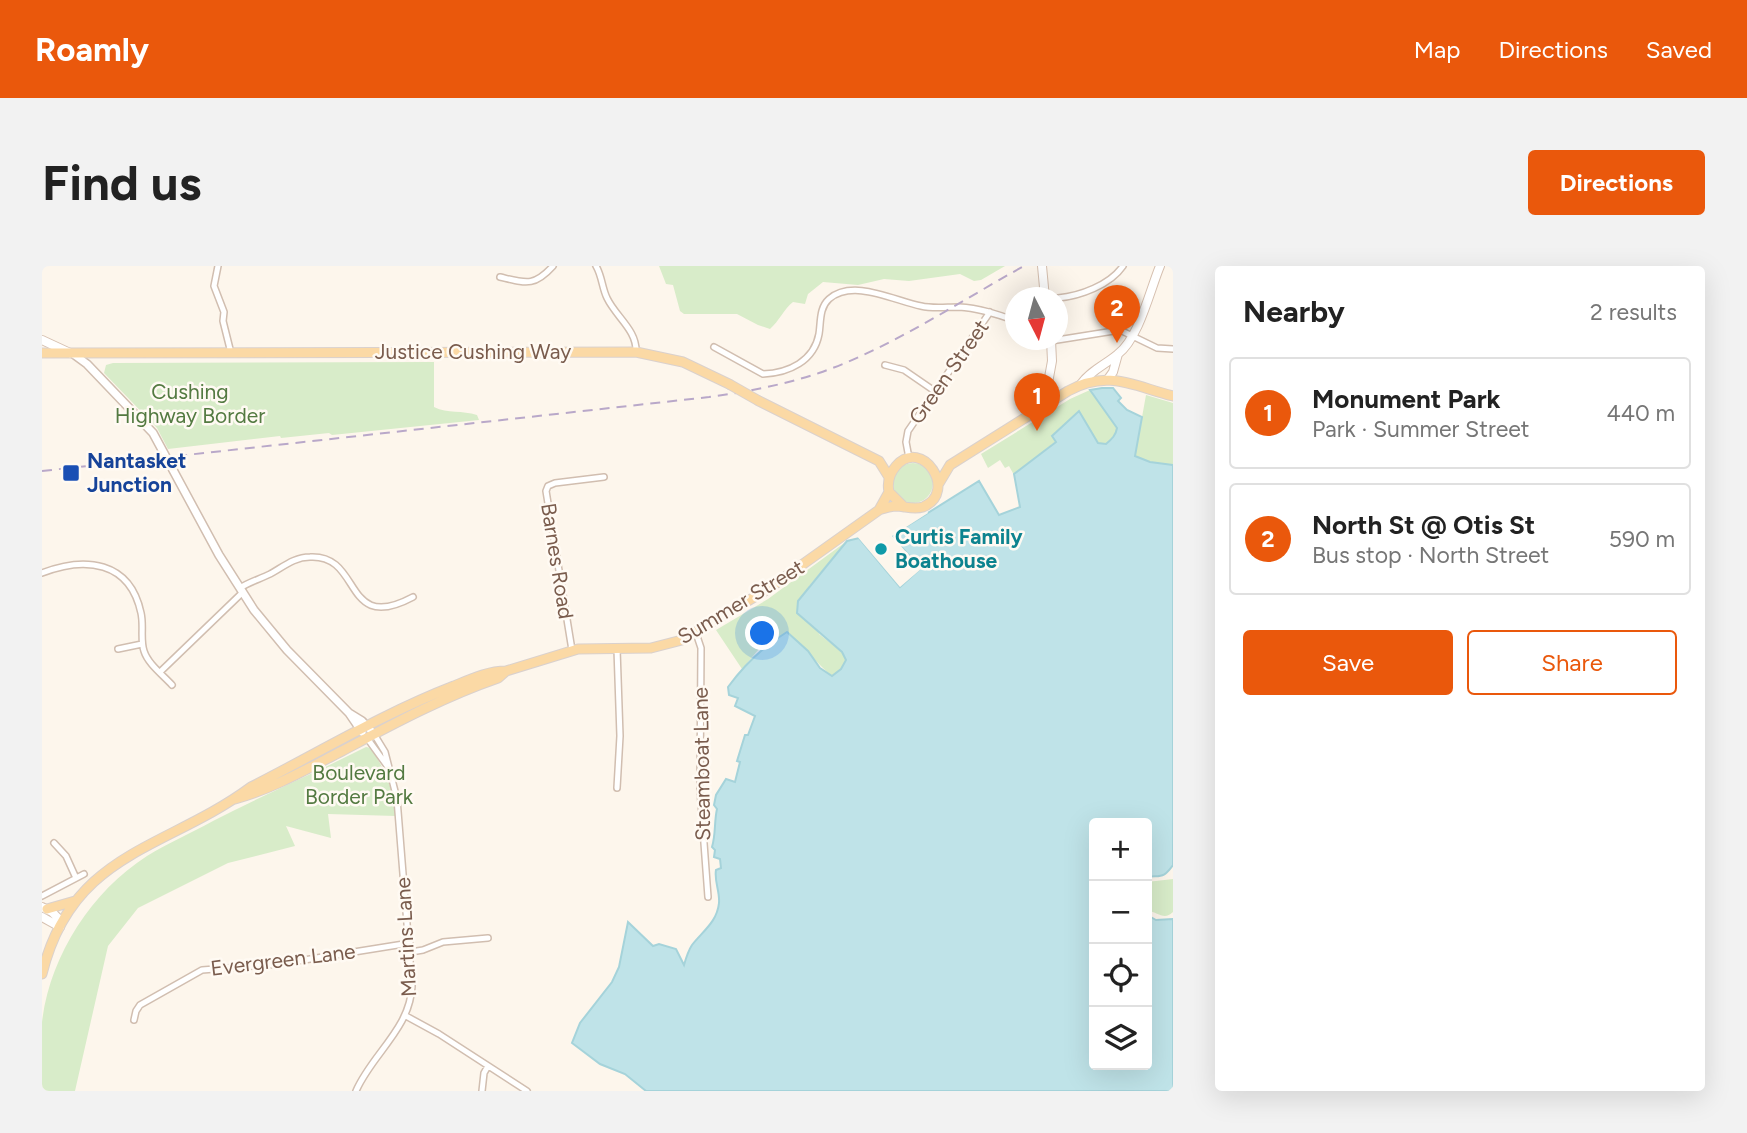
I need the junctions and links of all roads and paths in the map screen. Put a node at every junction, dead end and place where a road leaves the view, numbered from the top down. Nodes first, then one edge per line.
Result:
1 (553, 266) edge
2 (596, 266) edge
3 (1042, 266) edge
4 (1123, 266) edge
5 (1160, 266) edge
6 (215, 268) edge
7 (500, 277) dead end
8 (1044, 287) edge
9 (1068, 296) edge
10 (990, 312) junction
11 (1005, 317) edge
12 (1132, 336) junction
13 (1068, 338) edge
14 (42, 340) edge
15 (714, 347) dead end
16 (1173, 349) edge
17 (1051, 350) edge
18 (636, 352) junction
19 (42, 353) edge
20 (70, 353) junction
21 (107, 353) junction
22 (231, 353) junction
23 (1115, 356) junction
24 (885, 365) dead end
25 (96, 373) junction
26 (1108, 379) junction
27 (1081, 384) junction
28 (936, 393) junction
29 (1173, 396) edge
30 (1048, 404) junction
31 (905, 460) junction
32 (879, 461) junction
33 (930, 464) junction
34 (950, 465) junction
35 (604, 477) dead end
36 (889, 477) junction
37 (938, 485) junction
38 (889, 492) junction
39 (905, 507) junction
40 (879, 510) junction
41 (42, 573) edge
42 (241, 590) junction
43 (412, 597) dead end
44 (696, 633) junction
45 (142, 645) junction
46 (118, 649) dead end
47 (617, 649) junction
48 (572, 650) junction
49 (160, 672) junction
50 (172, 685) dead end
51 (367, 732) junction
52 (617, 788) dead end
53 (54, 843) dead end
54 (83, 874) dead end
55 (76, 878) junction
56 (42, 896) edge
57 (708, 897) dead end
58 (76, 901) junction
59 (44, 911) edge
60 (61, 924) junction
61 (488, 938) dead end
62 (410, 943) junction
63 (411, 952) junction
64 (42, 974) edge
65 (406, 1016) junction
66 (134, 1020) dead end
67 (488, 1066) junction
68 (356, 1091) edge
69 (482, 1091) edge
70 (527, 1091) edge

1 - 7 street
2 - 18 street
3 - 8 main road
4 - 9 street
5 - 12 main road
6 - 22 street
10 - 11 street, Green Street
10 - 15 street
10 - 28 street, Green Street
12 - 13 street
12 - 16 street
12 - 23 main road
14 - 20 main road
17 - 30 main road
18 - 22 main road, Justice Cushing Way
18 - 32 main road, Justice Cushing Way, bridge
19 - 20 main road, Justice Cushing Way
20 - 21 main road, Justice Cushing Way
20 - 25 street
21 - 22 main road, Justice Cushing Way
21 - 25 street
23 - 26 main road
23 - 27 main road
24 - 28 street
25 - 42 street
26 - 27 main road
26 - 29 main road
27 - 30 main road
28 - 31 street, Green Street
30 - 34 main road
31 - 32 main road, Justice Cushing Way
31 - 33 main road
31 - 36 main road
32 - 36 main road
33 - 34 main road
33 - 37 main road
34 - 37 main road
35 - 48 street, Barnes Road
36 - 38 main road
37 - 39 main road
38 - 39 main road
38 - 40 main road, Summer Street
39 - 40 main road, Summer Street
40 - 44 main road, Summer Street
41 - 45 street
42 - 43 street
42 - 49 street
42 - 51 street
44 - 47 main road, Summer Street
44 - 57 street, Steamboat Lane
45 - 46 street
45 - 49 street
47 - 48 main road, Summer Street
47 - 52 street
48 - 51 main road, Summer Street
49 - 50 street
51 - 58 main road, Summer Street
51 - 62 street, Martins Lane
53 - 55 street
54 - 55 street
55 - 56 street
58 - 59 main road
58 - 60 main road, Summer Street
59 - 60 main road
60 - 64 main road, Summer Street
61 - 63 street
62 - 63 street, Martins Lane
62 - 66 street, Evergreen Lane
63 - 65 street, Martins Lane
65 - 67 street
65 - 68 street, Martins Lane
67 - 69 street
67 - 70 street

